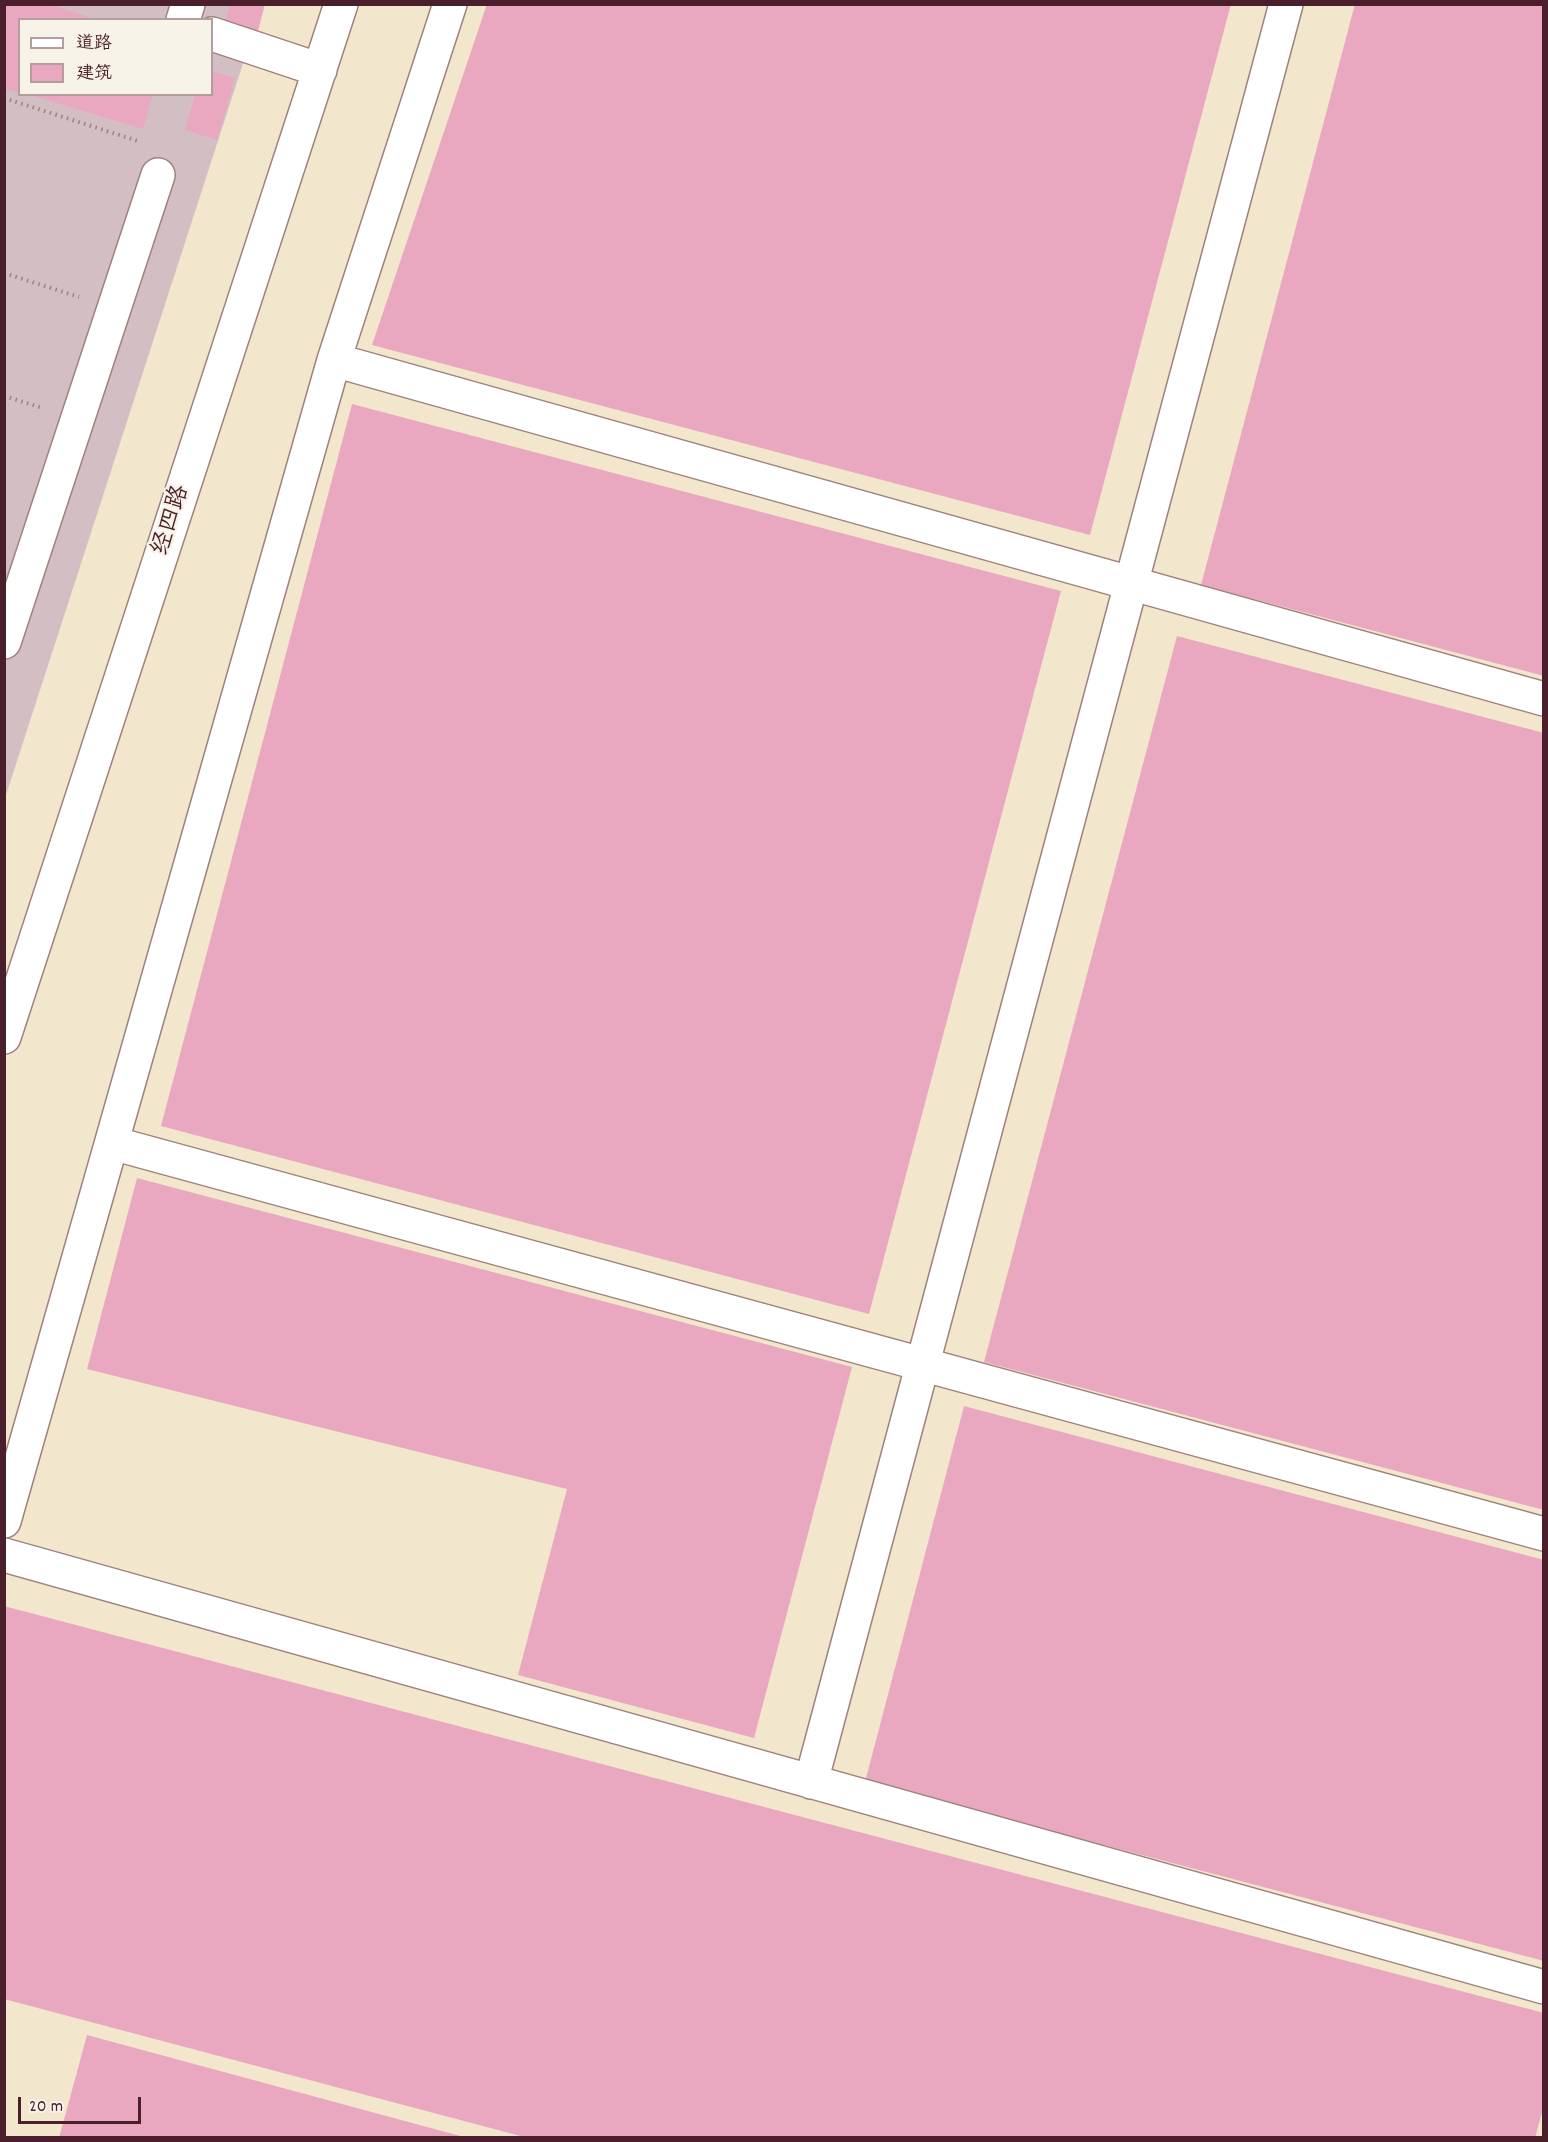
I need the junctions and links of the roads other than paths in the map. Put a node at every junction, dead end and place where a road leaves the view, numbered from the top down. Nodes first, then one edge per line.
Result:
1 (341, 4) edge
2 (450, 4) edge
3 (1286, 4) edge
4 (213, 34) edge
5 (320, 70) junction
6 (158, 175) road end
7 (334, 360) junction
8 (1131, 585) junction
9 (4, 642) edge
10 (1544, 699) edge
11 (4, 1037) edge
12 (112, 1143) junction
13 (923, 1365) junction
14 (12, 1464) edge
15 (4, 1521) edge
16 (1544, 1534) edge
17 (4, 1555) edge
18 (811, 1782) junction
19 (1544, 1987) edge

1 - 5 street, 经四路
2 - 7 street
3 - 8 street
4 - 5 street
5 - 11 street, 经四路
6 - 9 street
7 - 8 street
7 - 12 street
8 - 10 street
8 - 13 street
12 - 13 street
12 - 14 street
13 - 16 street
13 - 18 street
14 - 15 street
17 - 18 street
18 - 19 street

